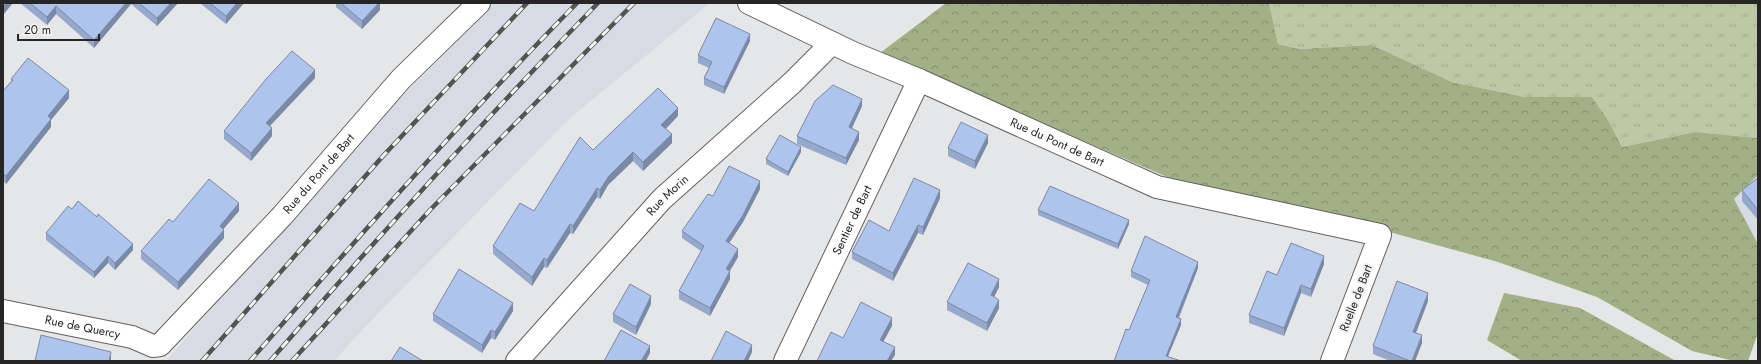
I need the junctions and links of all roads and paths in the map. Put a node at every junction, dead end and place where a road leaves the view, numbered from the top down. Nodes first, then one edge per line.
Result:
1 (479, 3) edge
2 (749, 3) edge
3 (832, 43) junction
4 (919, 80) junction
5 (1380, 235) joint
6 (3, 311) edge
7 (160, 345) joint
8 (517, 361) edge
9 (785, 361) edge
10 (1332, 361) edge

1 - 7 street, Rue du Pont de Bart
2 - 3 street, Rue du Pont de Bart
3 - 4 street, Rue du Pont de Bart
3 - 8 street, Rue Morin
4 - 5 street, Rue du Pont de Bart
4 - 9 street, Sentier de Bart
5 - 10 street, Ruelle de Bart
6 - 7 street, Rue de Quercy

